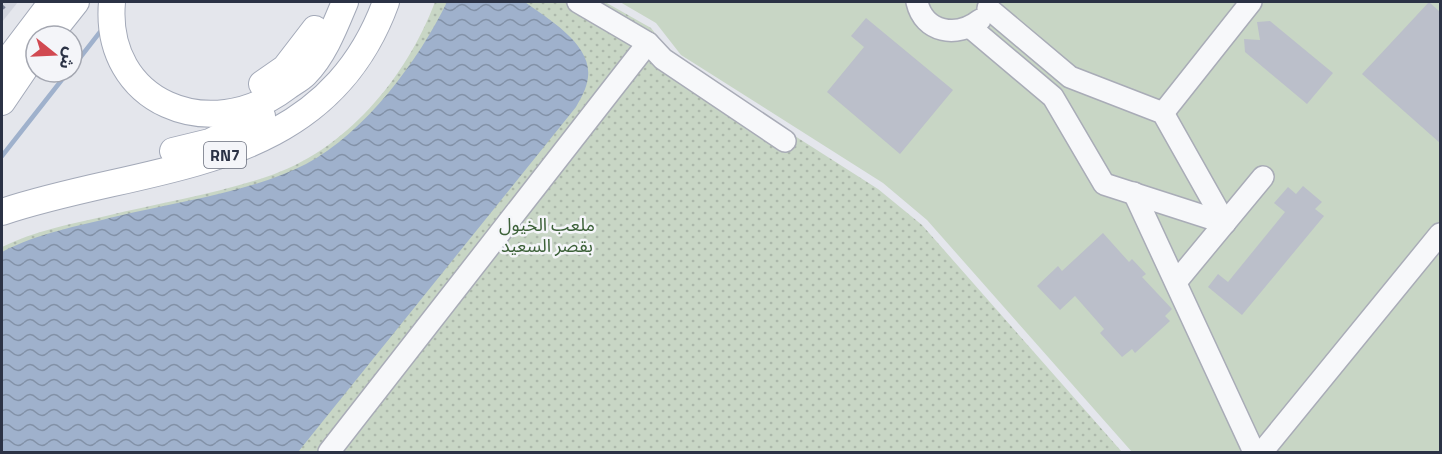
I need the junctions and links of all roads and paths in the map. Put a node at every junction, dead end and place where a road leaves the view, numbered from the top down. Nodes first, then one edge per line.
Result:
1 (52, 2) edge
2 (76, 2) edge
3 (112, 2) edge
4 (126, 2) edge
5 (327, 2) edge
6 (345, 2) edge
7 (386, 2) edge
8 (578, 2) edge
9 (917, 2) edge
10 (1251, 2) edge
11 (989, 5) edge
12 (39, 20) edge
13 (970, 27) junction
14 (2, 41) edge
15 (648, 43) junction
16 (2, 68) edge
17 (24, 70) edge
18 (305, 74) junction
19 (1070, 77) junction
20 (1053, 97) junction
21 (2, 102) edge
22 (1163, 113) junction
23 (785, 141) dead end
24 (1263, 177) dead end
25 (1134, 193) junction
26 (2, 205) edge
27 (2, 212) edge
28 (1225, 223) junction
29 (1440, 234) edge
30 (1176, 282) junction
31 (329, 453) edge
32 (1254, 453) edge
33 (1262, 453) edge

1 - 12 main road
2 - 12 main road
3 - 18 main road
4 - 5 main road
6 - 18 main road
7 - 27 main road, RN7
8 - 15 lane
9 - 13 lane
10 - 22 lane
11 - 13 lane
11 - 19 lane
12 - 14 main road
12 - 16 main road
13 - 20 lane
15 - 23 lane
15 - 31 lane
17 - 21 main road
18 - 26 main road
19 - 20 lane
19 - 22 lane
20 - 25 lane
22 - 28 lane
24 - 28 lane
25 - 28 lane
25 - 30 lane
28 - 30 lane
29 - 33 lane
30 - 32 lane

